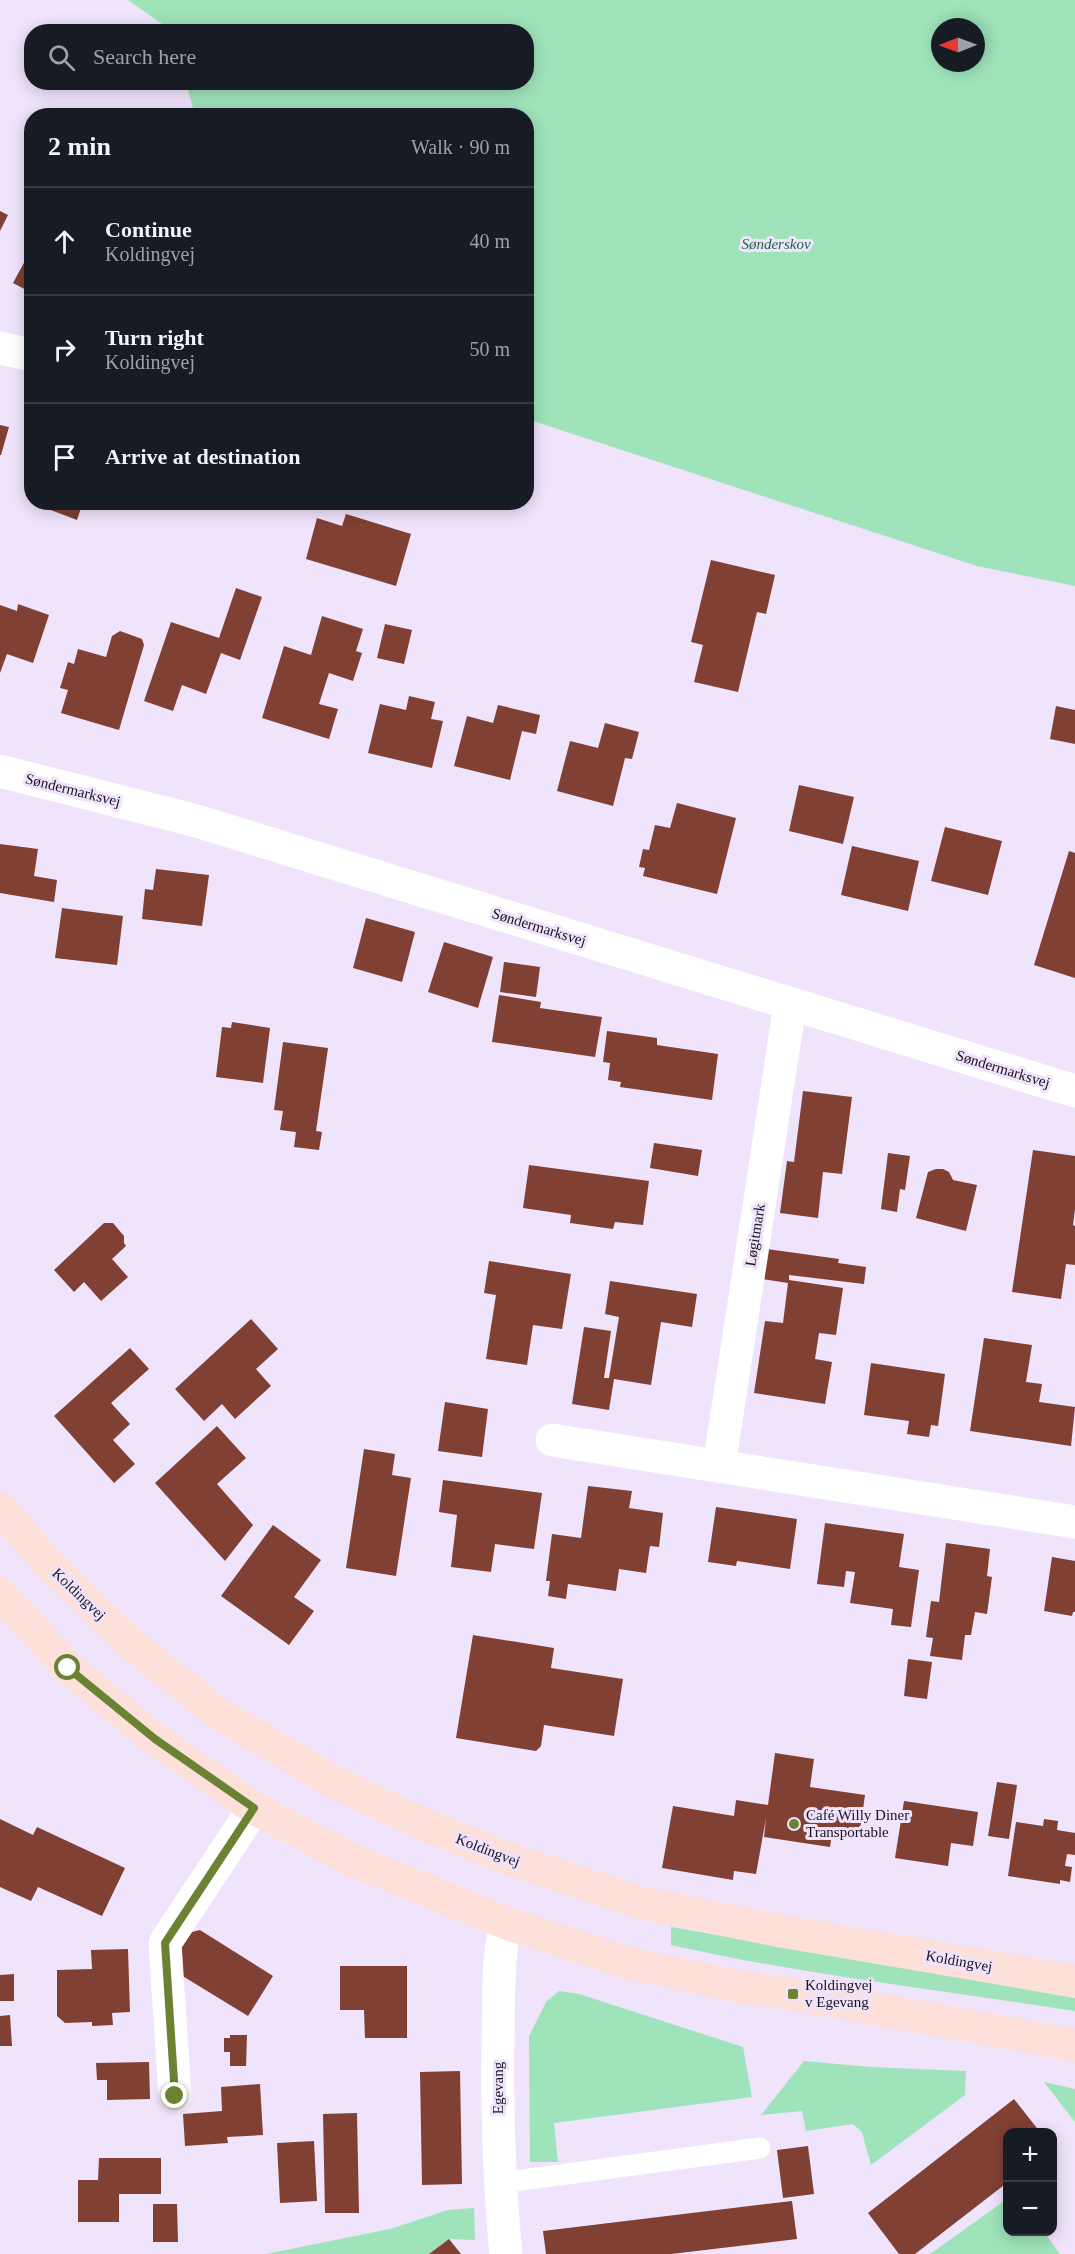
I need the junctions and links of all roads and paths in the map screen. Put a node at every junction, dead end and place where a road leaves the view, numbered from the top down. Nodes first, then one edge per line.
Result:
1 (0, 348) edge
2 (24, 353) edge
3 (0, 771) edge
4 (790, 1005) junction
5 (1075, 1091) edge
6 (552, 1440) dead end
7 (719, 1466) junction
8 (0, 1508) edge
9 (1075, 1522) edge
10 (0, 1593) edge
11 (254, 1808) junction
12 (506, 1923) junction
13 (1075, 1981) edge
14 (1075, 2045) edge
15 (175, 2096) dead end
16 (760, 2148) dead end
17 (499, 2183) junction
18 (506, 2254) edge

1 - 2 street
3 - 4 street, Søndermarksvej
4 - 5 street, Søndermarksvej
4 - 7 street, Løgitmark
6 - 7 street
7 - 9 street
8 - 13 main road, Koldingvej
10 - 11 main road
11 - 12 main road
11 - 15 street
12 - 14 main road
12 - 17 street, Egevang
16 - 17 lane
17 - 18 street, Egevang

